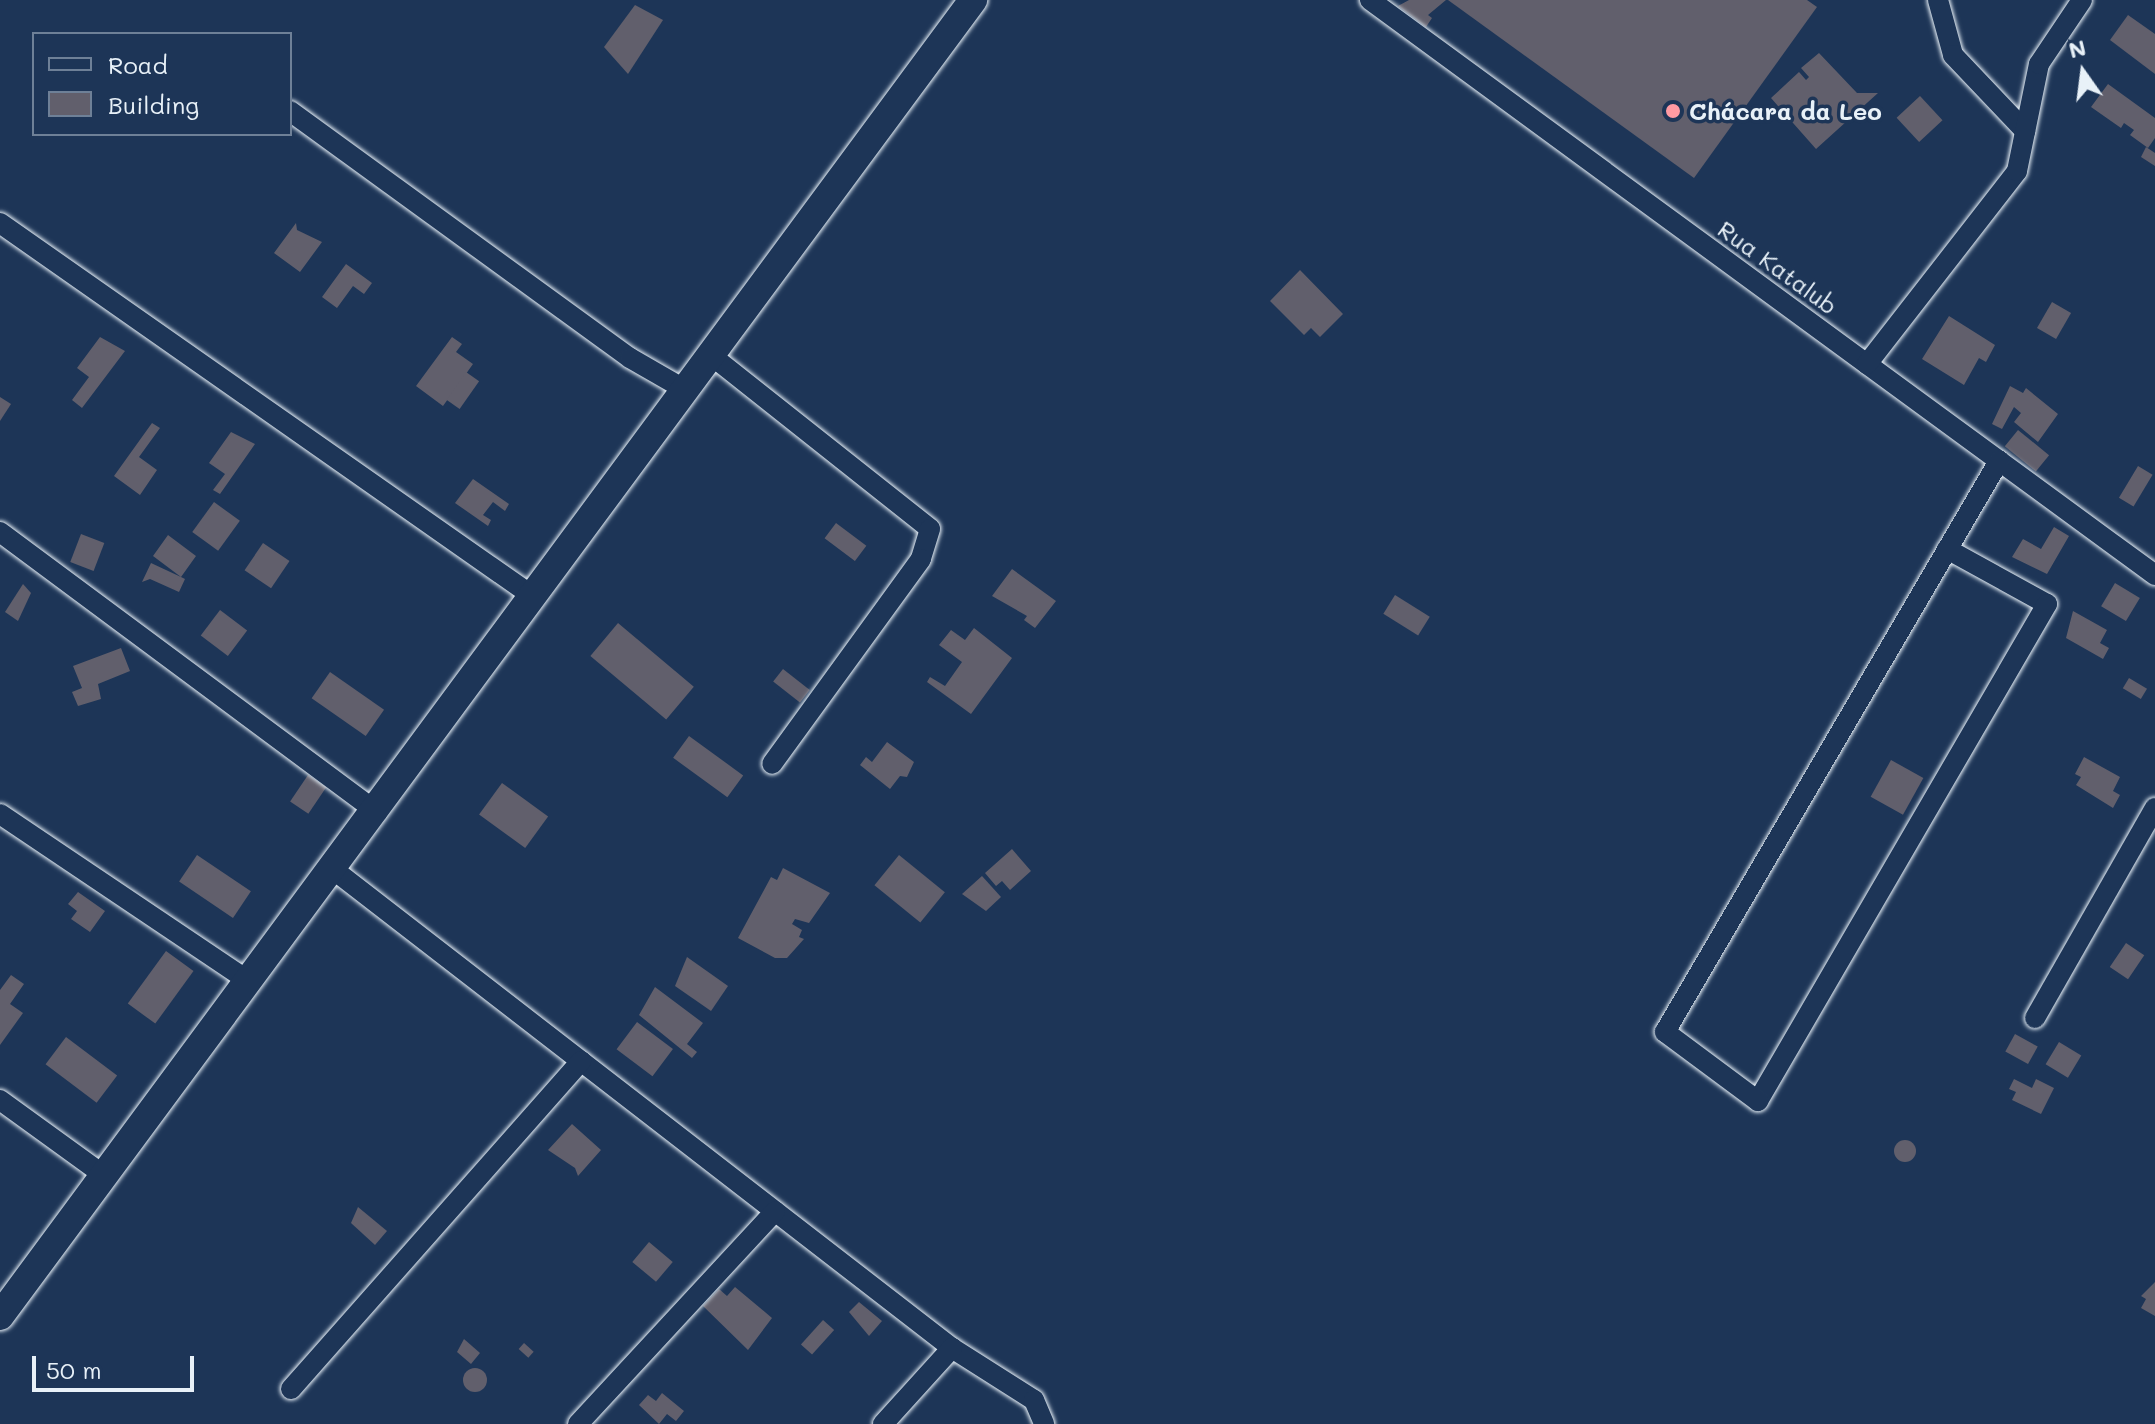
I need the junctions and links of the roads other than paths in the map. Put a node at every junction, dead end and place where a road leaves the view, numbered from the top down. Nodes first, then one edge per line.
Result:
1 (973, 0) edge
2 (1370, 0) edge
3 (1938, 0) edge
4 (2082, 0) edge
5 (292, 112) edge
6 (2025, 131) junction
7 (0, 223) edge
8 (712, 356) junction
9 (1867, 364) junction
10 (684, 389) junction
11 (1999, 461) junction
12 (0, 532) edge
13 (1947, 549) junction
14 (2155, 575) edge
15 (534, 597) junction
16 (772, 764) dead end
17 (2155, 808) edge
18 (377, 812) junction
19 (0, 814) edge
20 (334, 870) junction
21 (250, 982) junction
22 (2035, 1018) dead end
23 (581, 1061) junction
24 (0, 1100) edge
25 (105, 1176) junction
26 (775, 1211) junction
27 (0, 1316) edge
28 (952, 1348) junction
29 (291, 1389) dead end
30 (578, 1424) edge
31 (883, 1424) edge
32 (1044, 1424) edge

1 - 8 main road
2 - 9 street, Rua Katalub
3 - 6 street
4 - 6 street
5 - 10 street
6 - 9 street
7 - 15 street
8 - 10 main road
8 - 16 street
9 - 11 street, Rua Katalub
10 - 15 main road
11 - 13 street
11 - 14 street, Rua Katalub
12 - 18 street
13 - 13 street
15 - 18 main road
17 - 22 street
18 - 20 main road
19 - 21 street
20 - 21 main road
20 - 23 street
21 - 25 main road
23 - 26 street
23 - 29 street
24 - 25 street
25 - 27 main road
26 - 28 street
26 - 30 street
28 - 31 street
28 - 32 street

